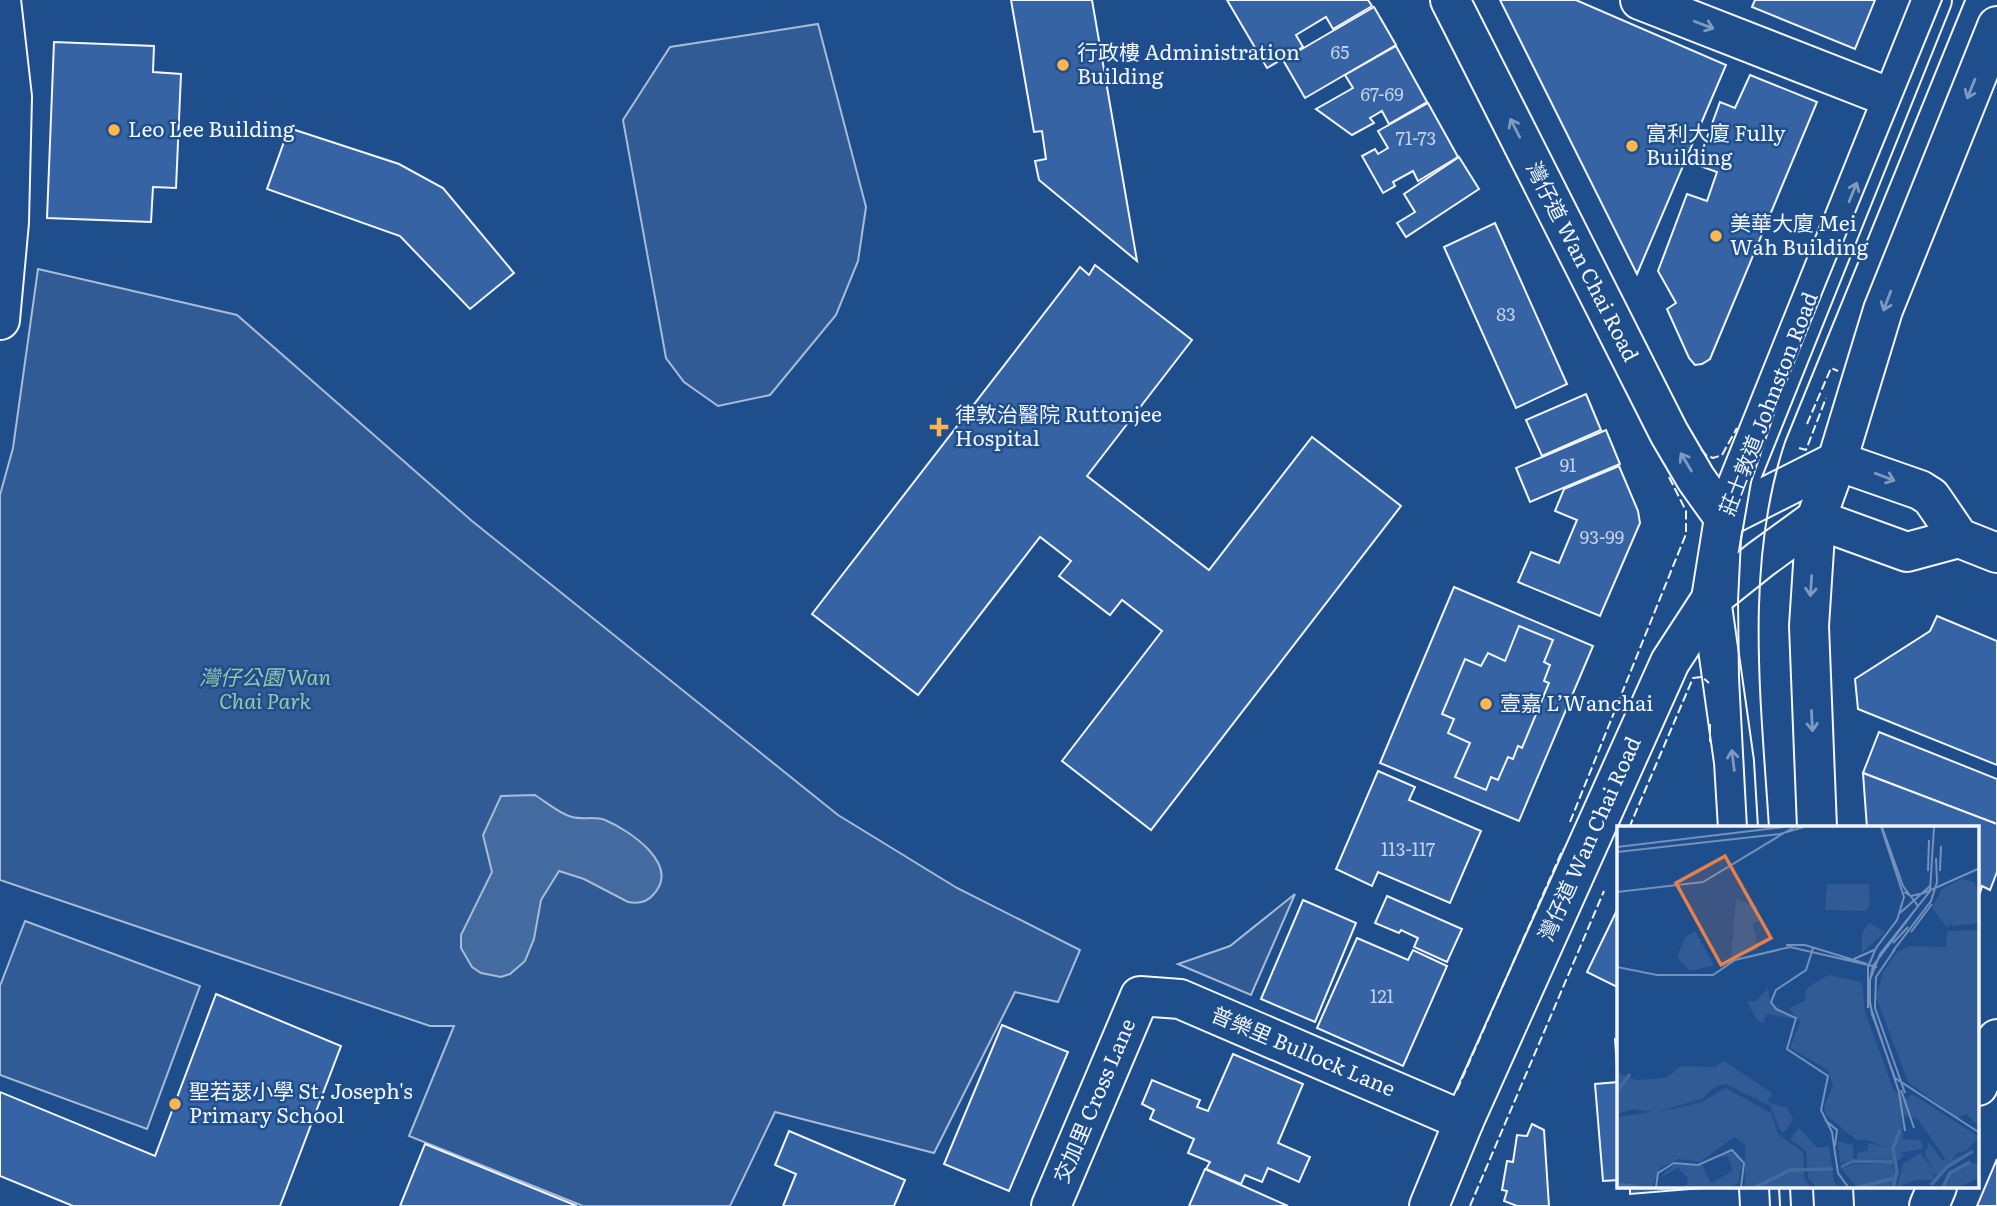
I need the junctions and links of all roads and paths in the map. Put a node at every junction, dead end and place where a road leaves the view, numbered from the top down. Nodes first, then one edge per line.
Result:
1 (1, 0) edge
2 (1450, 0) edge
3 (1640, 0) edge
4 (1932, 0) edge
5 (1997, 26) edge
6 (1891, 98) junction
7 (0, 320) edge
8 (1837, 461) junction
9 (1724, 518) junction
10 (1816, 519) junction
11 (1959, 538) junction
12 (1997, 553) edge
13 (1712, 599) junction
14 (1738, 826) edge
15 (1817, 826) edge
16 (1140, 996) joint
17 (1997, 1039) edge
18 (1980, 1081) edge
19 (1464, 1121) junction
20 (1759, 1188) edge
21 (1833, 1188) edge
22 (1937, 1188) edge
23 (1051, 1206) edge
24 (1429, 1206) edge
25 (1760, 1206) edge
26 (1834, 1206) edge
27 (1929, 1206) edge

1 - 7 street
9 -> 2 street, 灣仔道 Wan Chai Road
3 -> 6 street
4 - 6 street, 莊士敦道 Johnston Road
5 -> 8 street
9 -> 6 street, 莊士敦道 Johnston Road
8 - 9 street
8 - 10 street
8 -> 11 street
9 - 13 street, 莊士敦道 Johnston Road
10 - 11 street
10 - 13 street, 灣仔道 Wan Chai Road
10 -> 15 street
11 - 12 street
14 -> 13 street, 莊士敦道 Johnston Road
13 - 19 street, 灣仔道 Wan Chai Road
16 - 19 street, 普樂里 Bullock Lane
16 - 23 street, 交加里 Cross Lane
17 - 18 street
19 - 24 street, 灣仔道 Wan Chai Road
20 - 25 street
21 - 26 street
22 - 27 street

